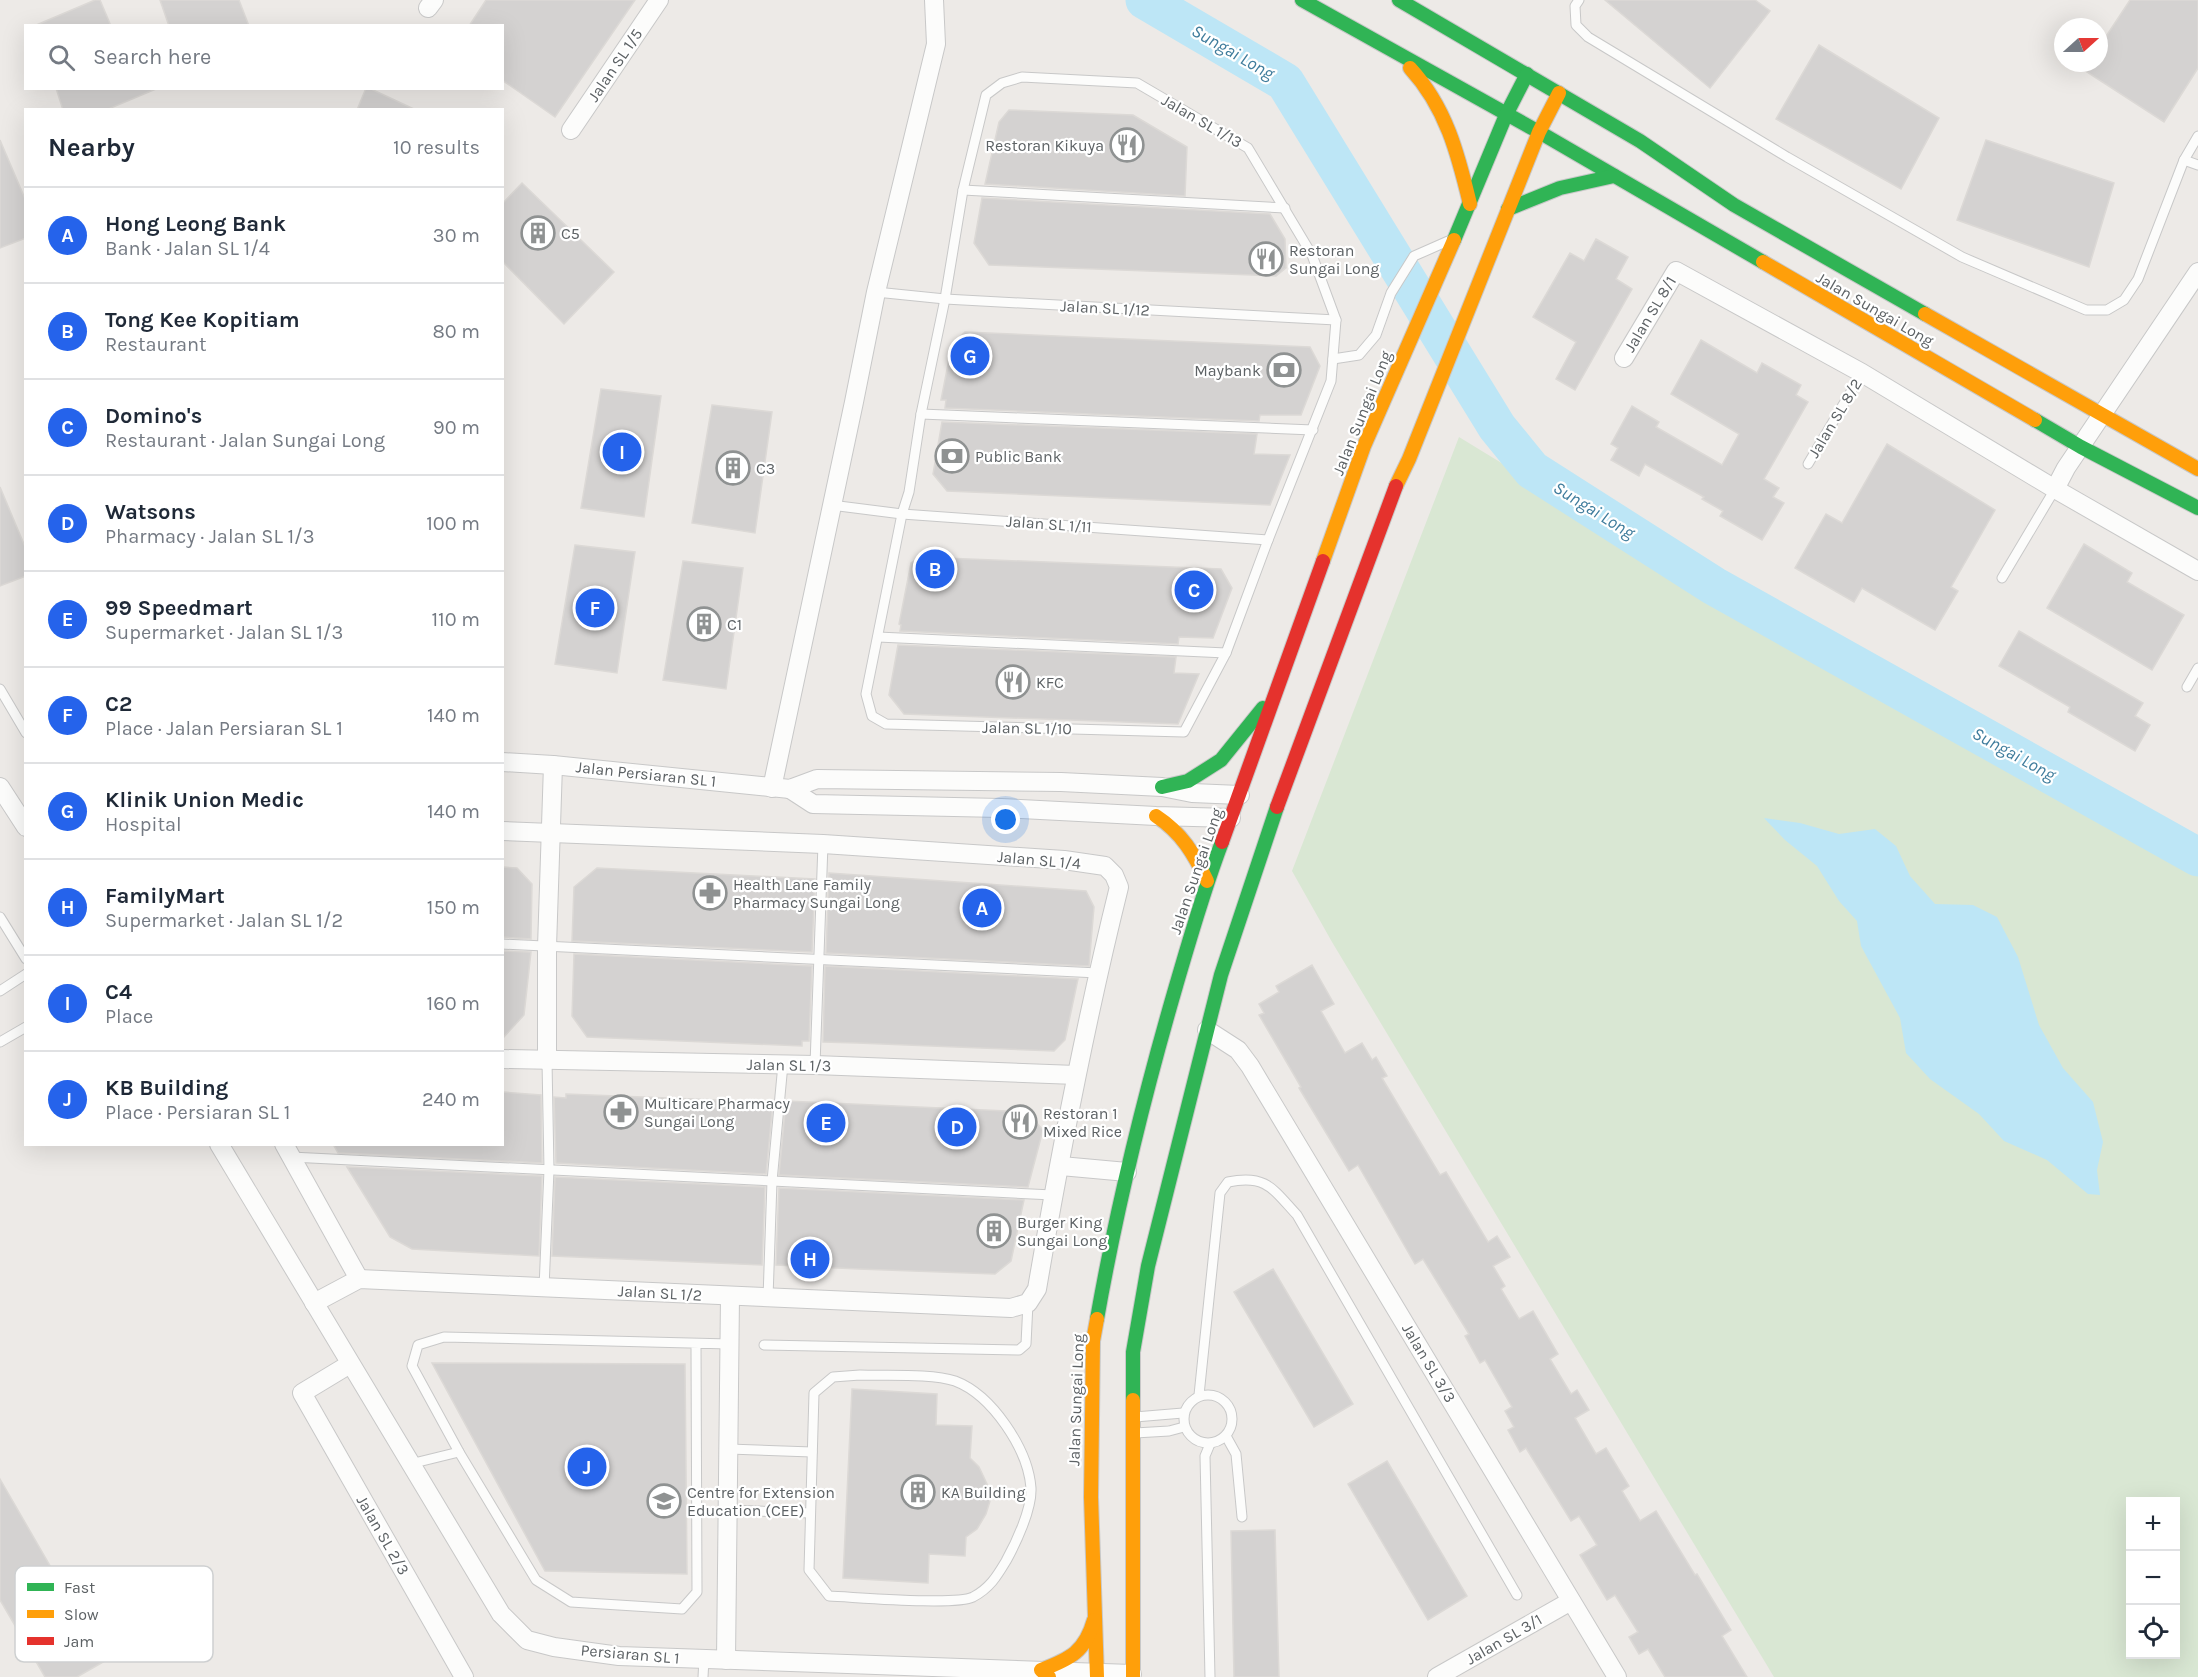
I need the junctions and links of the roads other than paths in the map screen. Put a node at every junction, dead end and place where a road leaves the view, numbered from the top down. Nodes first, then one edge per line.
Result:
1 (659, 0) edge
2 (934, 0) edge
3 (1302, 0) edge
4 (1399, 0) edge
5 (1578, 0) edge
6 (1394, 52) junction
7 (1527, 75) junction
8 (1559, 93) junction
9 (1506, 115) junction
10 (571, 130) dead end
11 (1539, 132) junction
12 (2198, 136) edge
13 (2184, 160) junction
14 (2198, 165) edge
15 (1614, 176) junction
16 (963, 190) junction
17 (1470, 204) junction
18 (1285, 208) junction
19 (1508, 209) junction
20 (1455, 238) junction
21 (2198, 272) edge
22 (876, 292) junction
23 (945, 299) junction
24 (1336, 320) junction
25 (1624, 358) dead end
26 (1333, 359) junction
27 (1862, 373) junction
28 (921, 414) junction
29 (2103, 415) junction
30 (1313, 430) junction
31 (2081, 447) junction
32 (1808, 464) dead end
33 (2198, 469) edge
34 (2055, 489) junction
35 (831, 506) junction
36 (2198, 508) edge
37 (902, 514) junction
38 (1268, 540) junction
39 (2198, 571) edge
40 (2002, 578) dead end
41 (878, 637) junction
42 (1226, 653) junction
43 (2198, 668) edge
44 (2187, 687) dead end
45 (0, 689) edge
46 (1278, 690) junction
47 (24, 730) edge
48 (504, 762) edge
49 (553, 765) junction
50 (0, 787) edge
51 (1162, 787) junction
52 (781, 788) junction
53 (1242, 808) junction
54 (1156, 816) junction
55 (24, 820) edge
56 (504, 831) edge
57 (551, 833) junction
58 (823, 844) junction
59 (1207, 881) junction
60 (0, 918) edge
61 (504, 944) edge
62 (547, 946) junction
63 (24, 956) edge
64 (819, 959) junction
65 (1098, 973) junction
66 (24, 975) edge
67 (0, 991) edge
68 (24, 1029) edge
69 (1207, 1030) junction
70 (0, 1042) edge
71 (504, 1059) edge
72 (548, 1061) junction
73 (783, 1064) junction
74 (815, 1065) junction
75 (1076, 1075) junction
76 (220, 1146) edge
77 (288, 1151) edge
78 (1060, 1166) junction
79 (549, 1170) junction
80 (1127, 1172) junction
81 (772, 1181) junction
82 (1053, 1195) junction
83 (359, 1280) junction
84 (544, 1288) junction
85 (729, 1296) junction
86 (768, 1298) junction
87 (314, 1303) junction
88 (1020, 1306) junction
89 (730, 1344) junction
90 (696, 1345) junction
91 (764, 1345) dead end
92 (350, 1364) junction
93 (1199, 1395) junction
94 (1183, 1413) junction
95 (1132, 1418) junction
96 (1184, 1427) junction
97 (1132, 1433) junction
98 (1226, 1436) junction
99 (1210, 1444) junction
100 (729, 1449) junction
101 (459, 1452) junction
102 (812, 1452) junction
103 (410, 1464) junction
104 (729, 1510) junction
105 (810, 1513) junction
106 (1242, 1517) dead end
107 (1517, 1595) dead end
108 (1572, 1601) junction
109 (1095, 1615) junction
110 (726, 1660) junction
111 (704, 1668) edge
112 (862, 1671) edge
113 (962, 1672) edge
114 (1045, 1674) edge
115 (1097, 1675) edge
116 (1133, 1675) edge
117 (464, 1677) edge
118 (1210, 1677) edge
119 (1437, 1677) edge
120 (1617, 1677) edge

1 - 10 street, Jalan SL 1/5
2 - 22 street
3 - 6 street, Jalan Sungai Long
4 - 7 street, Jalan Sungai Long
5 - 13 lane
6 - 9 street, Jalan Sungai Long
6 - 17 street
7 - 8 street, Jalan Sungai Long
7 - 9 street, Jalan Sungai Long
8 - 11 street
8 - 29 street, Jalan Sungai Long
9 - 11 street, Jalan Sungai Long
9 - 17 street, Jalan Sungai Long
11 - 15 street, Jalan Sungai Long
11 - 19 street
12 - 13 lane
13 - 14 lane
15 - 19 street
15 - 31 street, Jalan Sungai Long
16 - 18 lane
16 - 18 lane, Jalan SL 1/13
16 - 23 lane
17 - 20 street, Jalan Sungai Long
18 - 24 lane, Jalan SL 1/13
19 - 69 street
20 - 26 lane
20 - 46 street, Jalan Sungai Long
21 - 29 street
22 - 23 lane, Jalan SL 1/12
22 - 35 street
23 - 24 lane, Jalan SL 1/12
23 - 28 lane
24 - 26 lane
25 - 27 street, Jalan SL 8/1
26 - 30 lane
27 - 32 lane, Jalan SL 8/2
27 - 34 street
28 - 30 lane
28 - 37 lane
29 - 31 street
29 - 33 street, Jalan Sungai Long
30 - 38 lane
31 - 34 street
31 - 36 street, Jalan Sungai Long
34 - 39 street
34 - 40 lane
35 - 37 lane, Jalan SL 1/11
35 - 52 street
37 - 38 lane, Jalan SL 1/11
37 - 41 lane
38 - 42 lane
41 - 42 lane
41 - 42 lane, Jalan SL 1/10
43 - 44 lane
45 - 47 lane
46 - 51 street
46 - 53 street, Jalan Sungai Long
48 - 49 street, Jalan Persiaran SL 1
49 - 52 street, Jalan Persiaran SL 1
49 - 57 street
50 - 55 street
51 - 52 street
51 - 53 street
52 - 54 street
53 - 54 street
53 - 59 street, Jalan Sungai Long
54 - 59 street
56 - 57 street, Jalan SL 1/4
57 - 58 street, Jalan SL 1/4
57 - 62 street
58 - 64 lane
58 - 65 street, Jalan SL 1/4
59 - 80 street, Jalan Sungai Long
60 - 63 lane
61 - 62 lane
62 - 64 lane
62 - 72 street
64 - 65 lane
64 - 74 lane
65 - 75 street, Jalan SL 1/4
66 - 67 lane
68 - 70 lane
69 - 95 street
69 - 108 street, Jalan SL 3/3
71 - 72 street, Jalan SL 1/3
72 - 73 street, Jalan SL 1/3
72 - 79 lane
73 - 74 street, Jalan SL 1/3
73 - 81 lane
74 - 75 street, Jalan SL 1/3
75 - 78 street, Jalan SL 1/4
76 - 87 street, Persiaran SL 1
77 - 79 lane
77 - 83 street
78 - 80 street
78 - 82 street, Jalan SL 1/4
79 - 81 lane
79 - 84 lane
80 - 109 street, Jalan Sungai Long
81 - 82 lane
81 - 86 lane
82 - 88 street, Jalan SL 1/4
83 - 84 street, Jalan SL 1/2
83 - 87 street, Jalan SL 1/2
84 - 85 street, Jalan SL 1/2
85 - 86 street, Jalan SL 1/2
85 - 89 street
86 - 88 street, Jalan SL 1/2
87 - 92 street, Persiaran SL 1
88 - 91 lane
89 - 90 lane
89 - 100 street
90 - 101 lane
90 - 101 lane
92 - 103 street, Persiaran SL 1
92 - 117 street, Jalan SL 2/3
93 - 94 lane
93 - 98 lane
93 - 107 lane
94 - 95 lane
94 - 96 lane
95 - 97 street
96 - 97 lane
96 - 99 lane
97 - 116 street
98 - 99 lane
98 - 106 lane
99 - 118 lane
100 - 102 lane
100 - 104 street
101 - 103 lane
102 - 105 lane
102 - 105 lane
103 - 111 street, Persiaran SL 1
104 - 105 lane
104 - 110 street
108 - 119 street, Jalan SL 3/1
108 - 120 street, Jalan SL 3/3
109 - 114 street
109 - 115 street, Jalan Sungai Long
110 - 111 street, Persiaran SL 1
110 - 112 street, Persiaran SL 1
112 - 113 street, Persiaran SL 1
113 - 114 street, Persiaran SL 1
114 - 115 street, Persiaran SL 1
115 - 116 street, Persiaran SL 1

